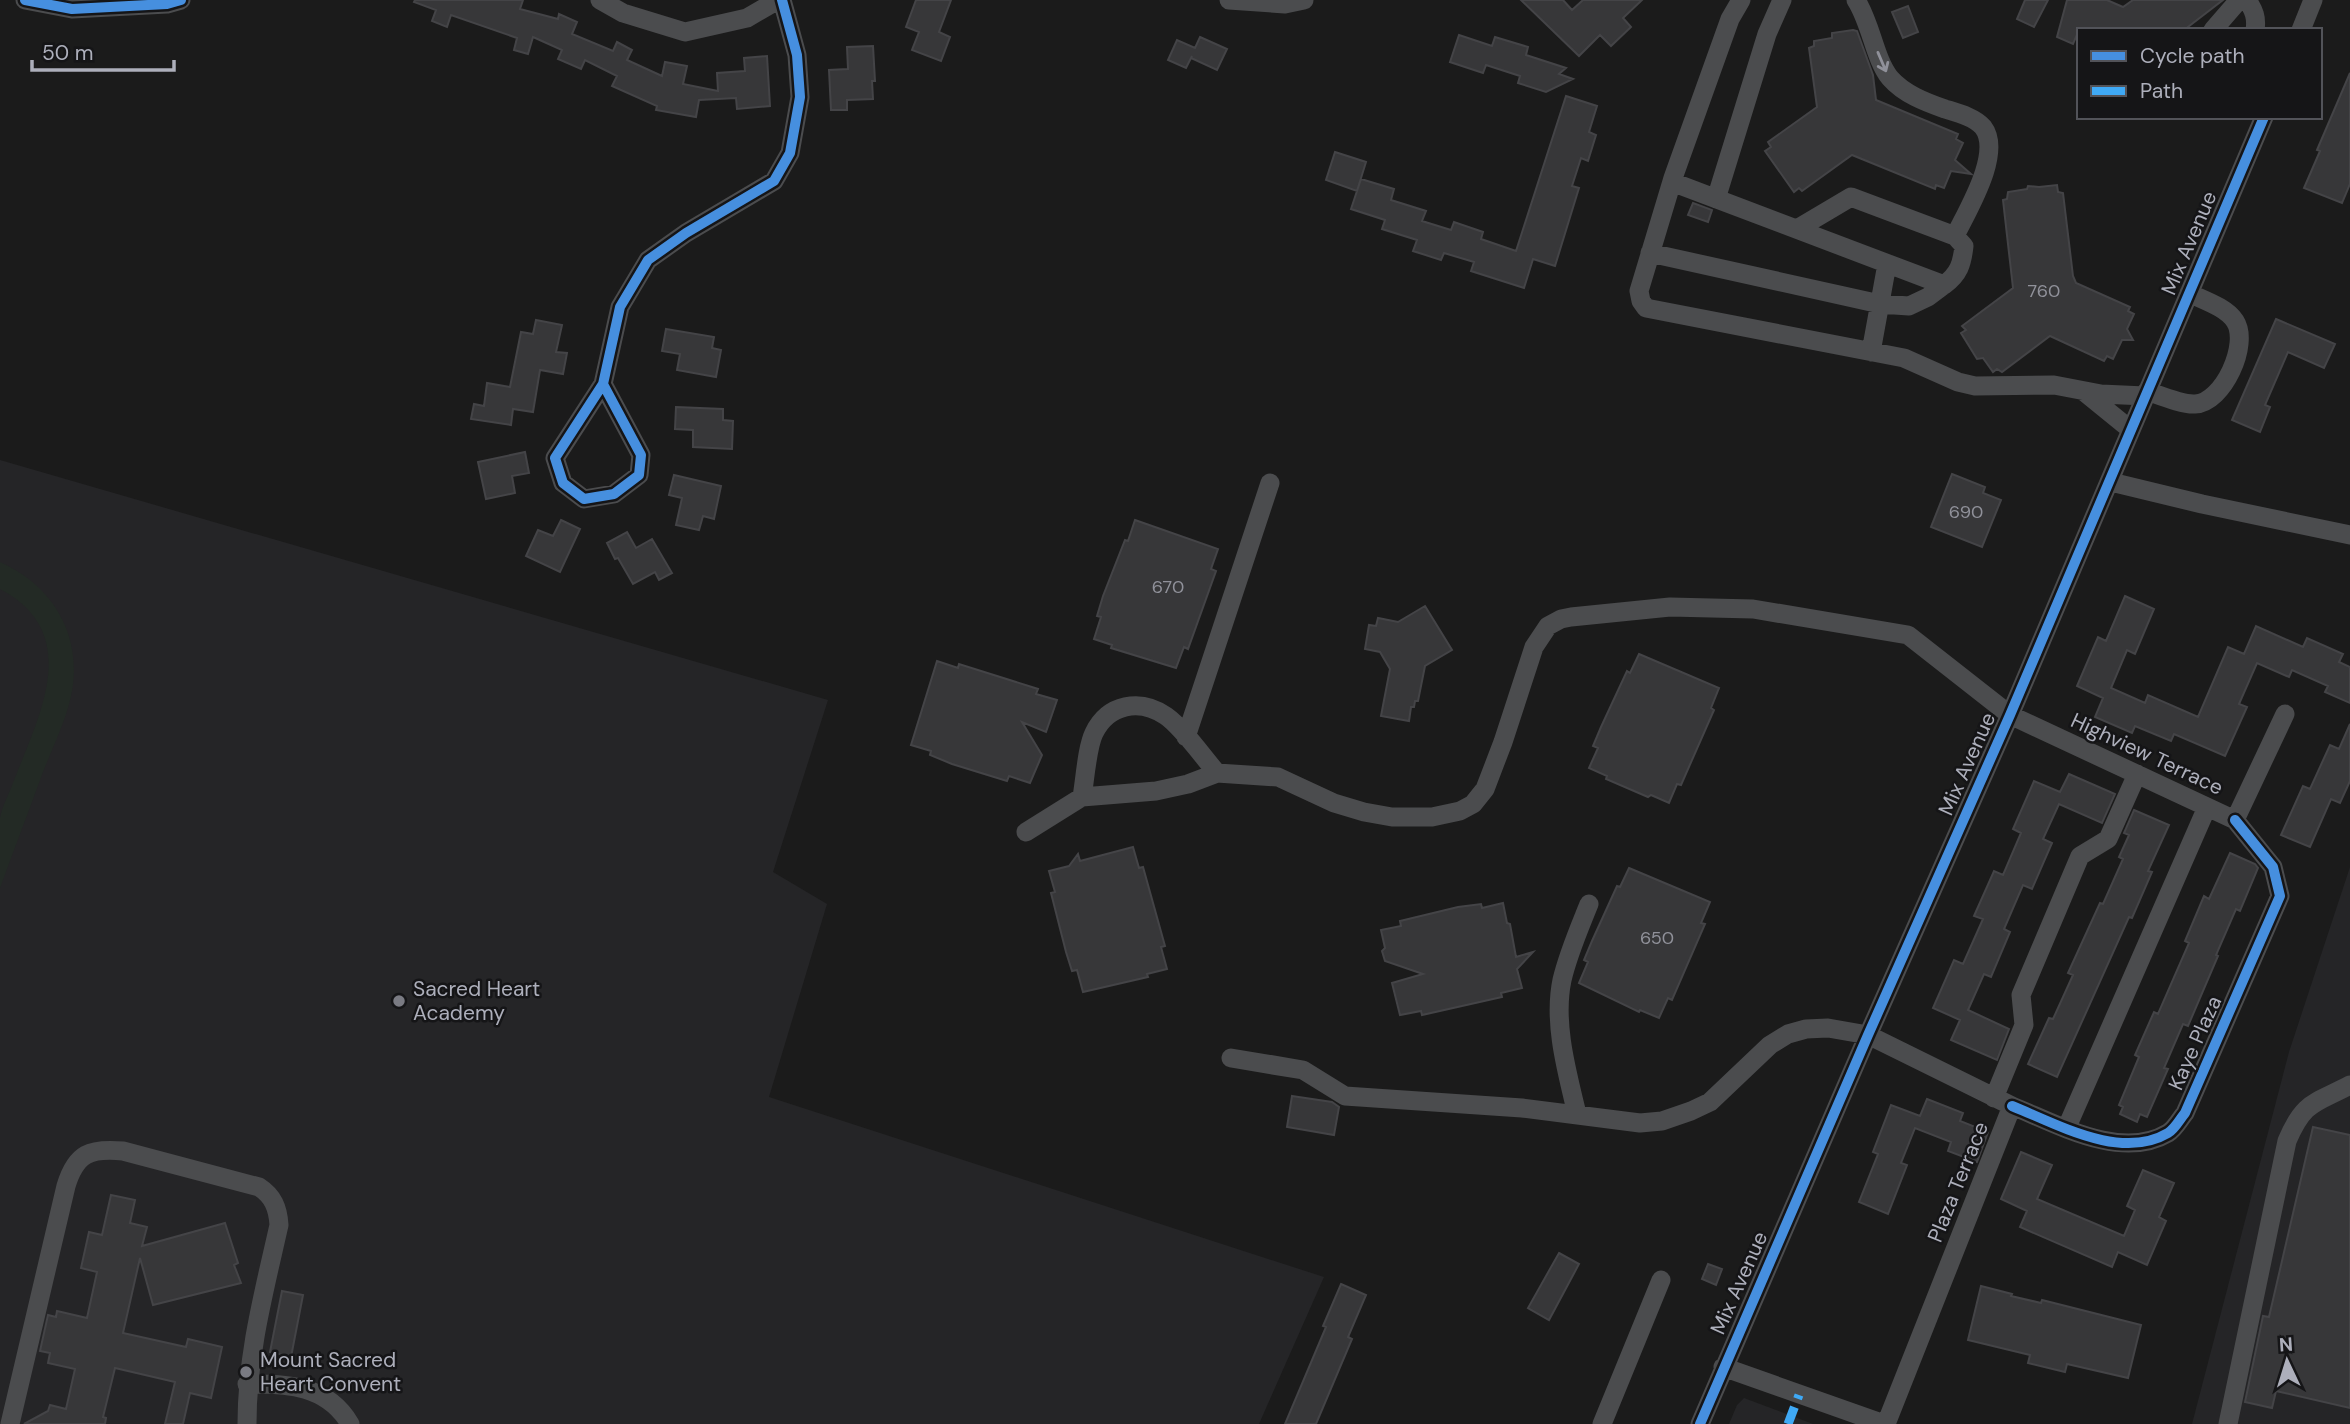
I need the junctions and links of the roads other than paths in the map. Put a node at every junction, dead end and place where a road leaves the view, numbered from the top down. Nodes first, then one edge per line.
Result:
1 (25, 0) edge
2 (181, 0) edge
3 (600, 0) edge
4 (780, 0) edge
5 (1229, 0) edge
6 (1304, 0) edge
7 (1741, 0) edge
8 (1782, 0) edge
9 (1856, 0) edge
10 (2239, 0) edge
11 (2247, 0) edge
12 (2313, 0) edge
13 (2215, 28) edge
14 (2255, 28) edge
15 (2302, 28) edge
16 (2263, 119) edge
17 (1672, 182) junction
18 (1716, 199) junction
19 (1797, 229) junction
20 (1955, 236) junction
21 (1650, 253) junction
22 (1887, 264) junction
23 (1944, 285) junction
24 (2189, 293) junction
25 (1880, 304) junction
26 (1871, 352) junction
27 (603, 384) junction
28 (2082, 391) junction
29 (2146, 394) junction
30 (2131, 430) junction
31 (1270, 482) dead end
32 (2110, 482) junction
33 (2350, 535) edge
34 (2285, 714) dead end
35 (2010, 715) junction
36 (1186, 737) junction
37 (1217, 773) junction
38 (2137, 774) junction
39 (1082, 797) junction
40 (2207, 807) junction
41 (2235, 820) junction
42 (1026, 832) dead end
43 (1589, 904) dead end
44 (1868, 1035) junction
45 (1231, 1058) dead end
46 (2350, 1085) edge
47 (1994, 1098) junction
48 (2012, 1107) junction
49 (1577, 1114) junction
50 (2067, 1127) junction
51 (1661, 1280) dead end
52 (1723, 1367) junction
53 (247, 1384) junction
54 (10, 1424) edge
55 (247, 1424) edge
56 (350, 1424) edge
57 (1601, 1424) edge
58 (1700, 1424) edge
59 (1885, 1424) edge
60 (2228, 1424) edge

1 - 2 street
3 - 4 street
4 - 27 street
5 - 6 street
7 - 17 street
8 - 18 street
9 -> 20 street
10 - 13 street
11 - 14 street
12 - 15 street
16 - 24 street, Mix Avenue
17 - 18 street
17 - 21 street
18 - 19 street
19 - 20 street
19 - 22 street
20 - 23 street
21 - 25 street
21 - 26 street
22 - 23 street
22 - 25 street
23 - 25 street
24 - 29 street, Mix Avenue
24 - 29 street
25 - 26 street
26 - 28 street
27 - 27 street
28 - 29 street
28 - 30 street
29 - 30 street, Mix Avenue
30 - 32 street, Mix Avenue
31 - 36 street
32 - 33 street
32 - 35 street, Mix Avenue
34 - 41 street, Highview Terrace
35 - 37 street, Highview Terrace
35 - 38 street, Highview Terrace
35 - 44 street, Mix Avenue
36 - 37 street
36 - 39 street
37 - 39 street
38 - 40 street, Highview Terrace
38 - 47 street
39 - 42 street
40 - 41 street, Highview Terrace
40 - 50 street
41 - 50 street, Kaye Plaza
43 - 49 street
44 - 47 street, Plaza Terrace
44 - 49 street, Plaza Terrace
44 - 52 street, Mix Avenue
45 - 49 street, Plaza Terrace
46 - 60 street
47 - 48 street, Plaza Terrace
48 - 50 street, Kaye Plaza
48 - 59 street, Plaza Terrace
51 - 57 street
52 - 58 street, Mix Avenue
52 - 59 street
53 - 54 street
53 - 55 street
53 - 56 street

